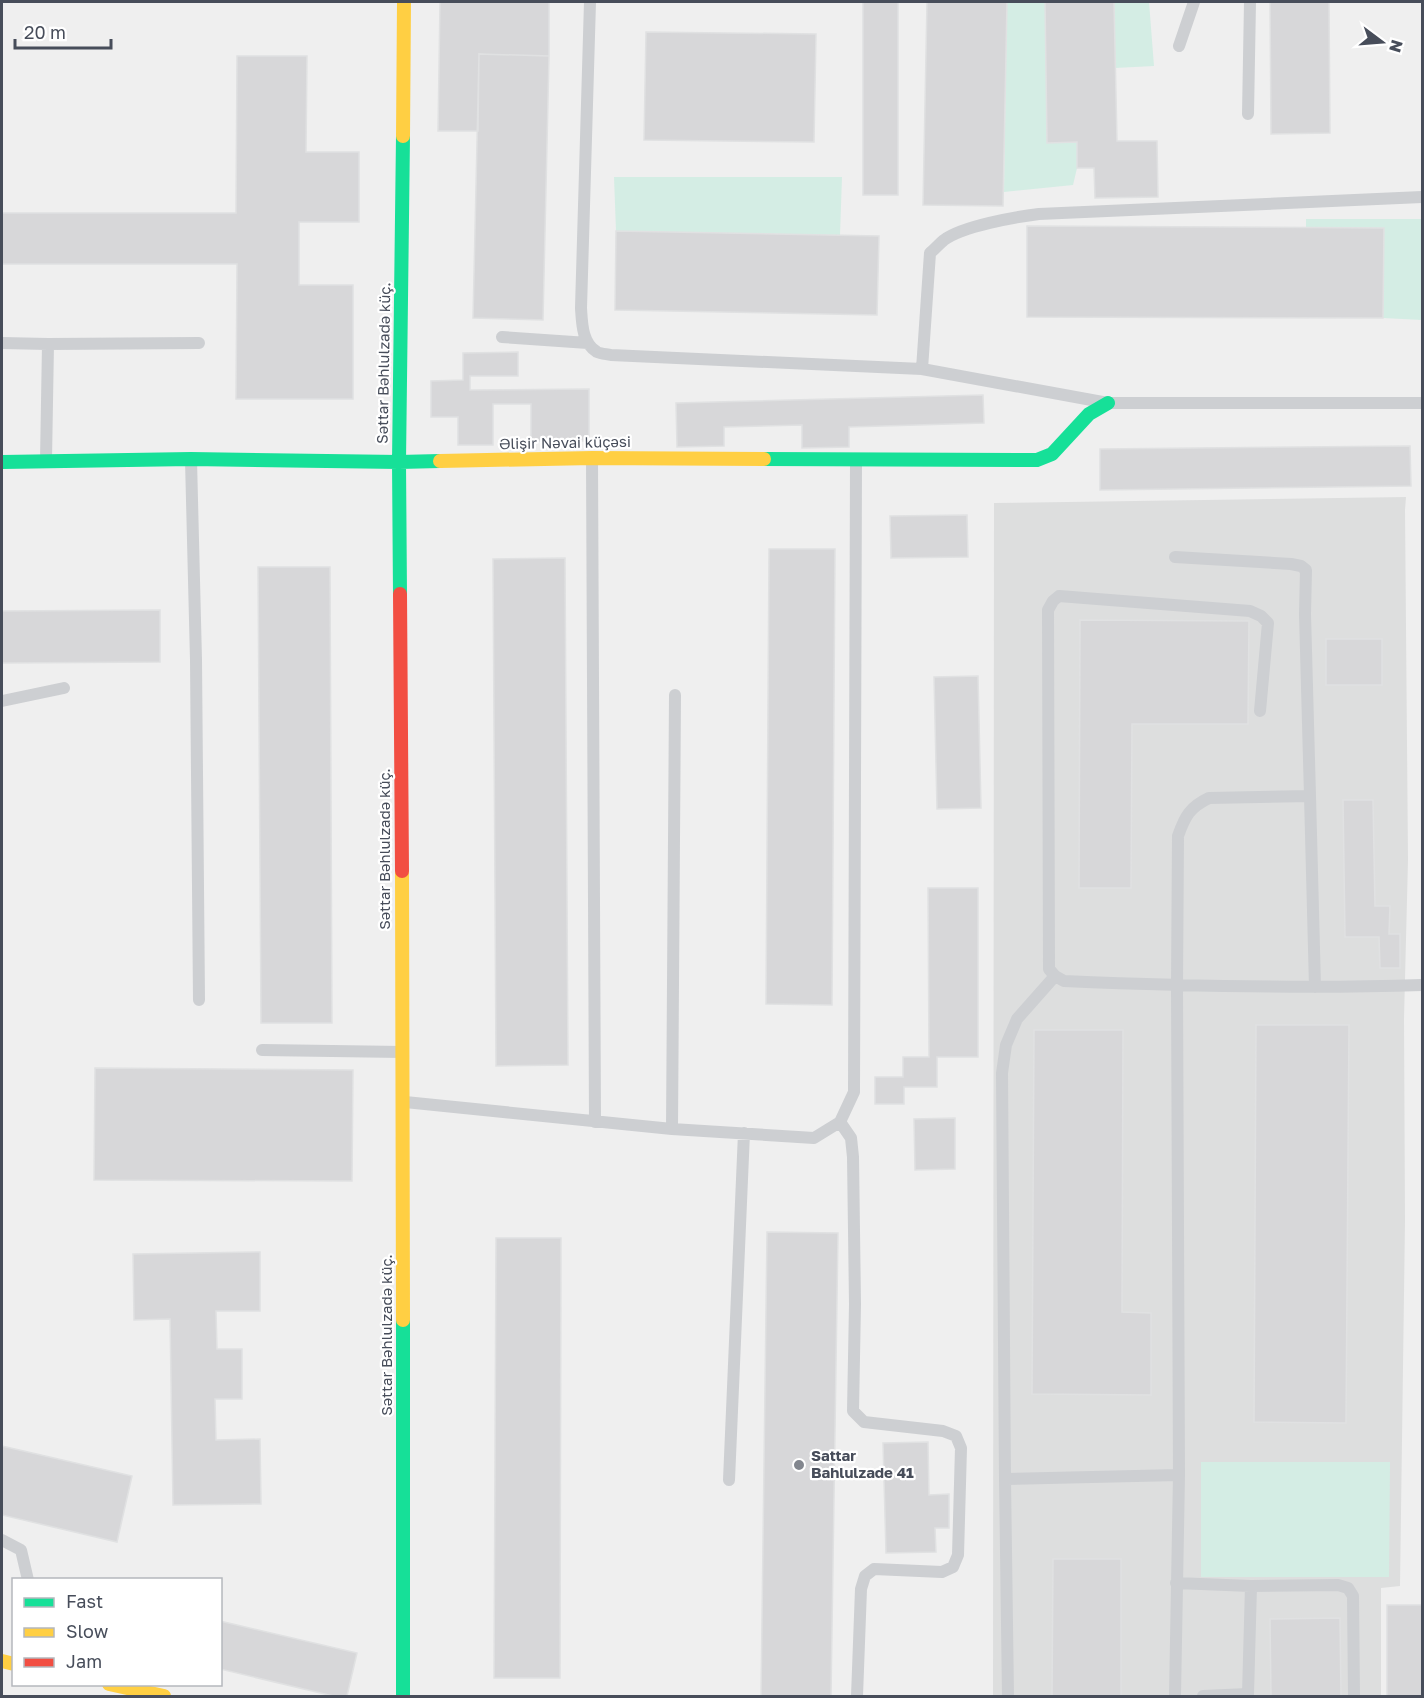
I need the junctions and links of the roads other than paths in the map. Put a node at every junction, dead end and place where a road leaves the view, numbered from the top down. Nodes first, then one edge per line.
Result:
1 (404, 2) edge
2 (590, 2) edge
3 (1194, 2) edge
4 (1251, 2) edge
5 (1179, 46) dead end
6 (1248, 114) dead end
7 (1422, 197) edge
8 (502, 337) dead end
9 (2, 343) edge
10 (199, 343) dead end
11 (588, 343) junction
12 (48, 344) junction
13 (922, 369) junction
14 (1422, 403) edge
15 (1108, 404) junction
16 (592, 458) junction
17 (191, 459) junction
18 (856, 461) junction
19 (2, 462) edge
20 (46, 462) junction
21 (399, 462) junction
22 (1175, 557) dead end
23 (64, 688) dead end
24 (675, 696) dead end
25 (2, 701) edge
26 (1260, 711) dead end
27 (1310, 796) junction
28 (1055, 976) junction
29 (1422, 985) edge
30 (1177, 986) junction
31 (1315, 987) junction
32 (199, 1000) dead end
33 (262, 1050) dead end
34 (403, 1052) junction
35 (404, 1101) junction
36 (595, 1122) junction
37 (840, 1122) junction
38 (672, 1129) junction
39 (744, 1133) junction
40 (1179, 1475) junction
41 (1005, 1479) junction
42 (729, 1480) dead end
43 (2, 1540) edge
44 (28, 1578) edge
45 (1176, 1583) junction
46 (1251, 1587) junction
47 (117, 1686) edge
48 (1248, 1695) edge
49 (164, 1696) edge
50 (403, 1696) edge
51 (857, 1696) edge
52 (1008, 1696) edge
53 (1175, 1696) edge
54 (1203, 1696) edge
55 (1354, 1696) edge

1 - 21 street, Səttar Bəhlulzadə küç.
2 - 11 lane
3 - 5 lane
4 - 6 lane
7 - 13 lane
8 - 11 lane
9 - 12 lane
10 - 12 lane
11 - 13 lane
12 - 20 lane
13 - 15 lane
14 - 15 lane
15 - 18 street, Əlişir Nəvai küçəsi
16 - 18 street, Əlişir Nəvai küçəsi
16 - 21 street, Əlişir Nəvai küçəsi
16 - 36 lane
17 - 20 street, Əlişir Nəvai küçəsi
17 - 21 street, Əlişir Nəvai küçəsi
17 - 32 lane
18 - 37 lane
19 - 20 street, Əlişir Nəvai küçəsi
21 - 34 street, Səttar Bəhlulzadə küç.
22 - 27 lane
23 - 25 lane
24 - 38 lane
26 - 28 lane
27 - 30 lane
27 - 31 lane
28 - 30 lane
28 - 41 lane
29 - 31 lane
30 - 31 lane
30 - 40 lane
33 - 34 lane
34 - 35 street, Səttar Bəhlulzadə küç.
35 - 36 lane
35 - 50 street, Səttar Bəhlulzadə küç.
36 - 38 lane
37 - 39 lane
37 - 51 lane
38 - 39 lane
39 - 42 lane
40 - 41 lane
40 - 45 lane
41 - 52 lane
43 - 44 lane
45 - 46 lane
45 - 53 lane
46 - 48 lane
46 - 55 lane
47 - 49 street
48 - 54 lane

